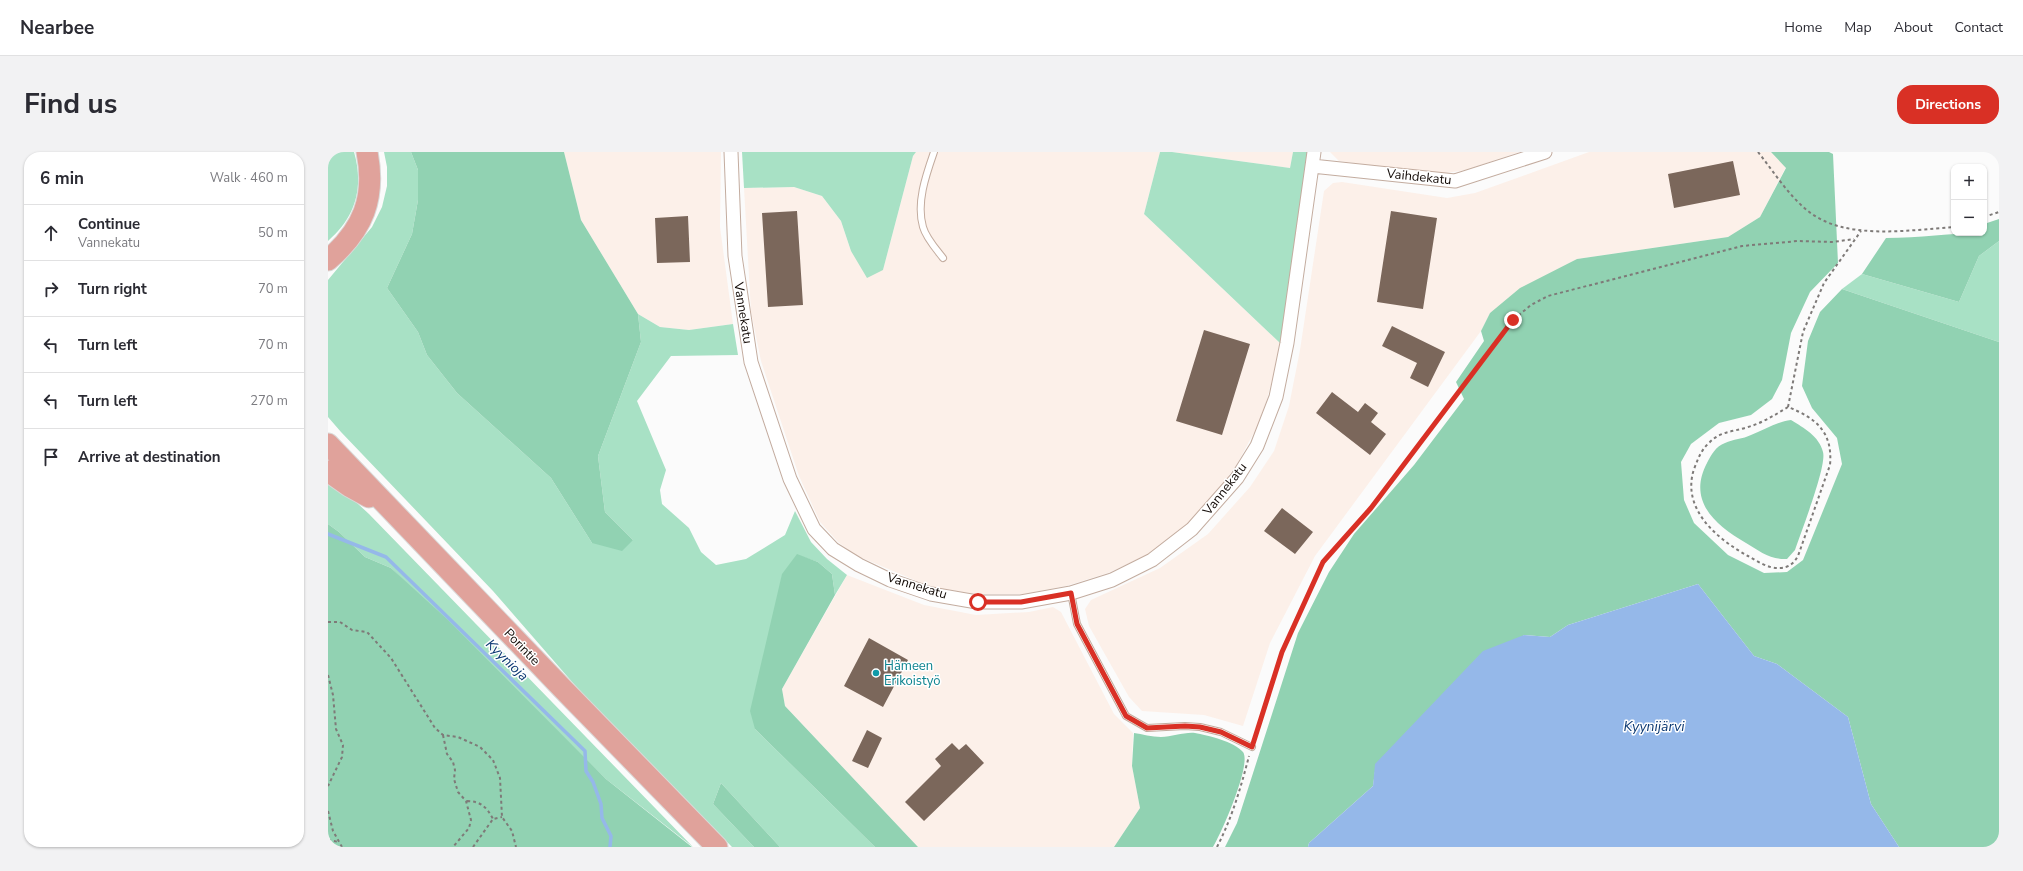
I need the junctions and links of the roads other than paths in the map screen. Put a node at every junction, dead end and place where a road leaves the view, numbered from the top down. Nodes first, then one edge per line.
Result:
1 (366, 152) edge
2 (731, 152) edge
3 (934, 152) edge
4 (1314, 152) edge
5 (1545, 152) edge
6 (1312, 166) junction
7 (943, 258) dead end
8 (328, 260) edge
9 (330, 444) edge
10 (328, 471) edge
11 (391, 509) junction
12 (1071, 593) junction
13 (1252, 747) road end
14 (717, 847) edge

1 - 8 highway
2 - 12 street, Vannekatu
3 - 7 lane
4 - 6 street, Vannekatu
5 - 6 street, Vaihdekatu
6 - 12 street, Vannekatu
9 - 11 highway, Porintie
10 - 11 highway
11 - 14 highway, Porintie
12 - 13 lane

